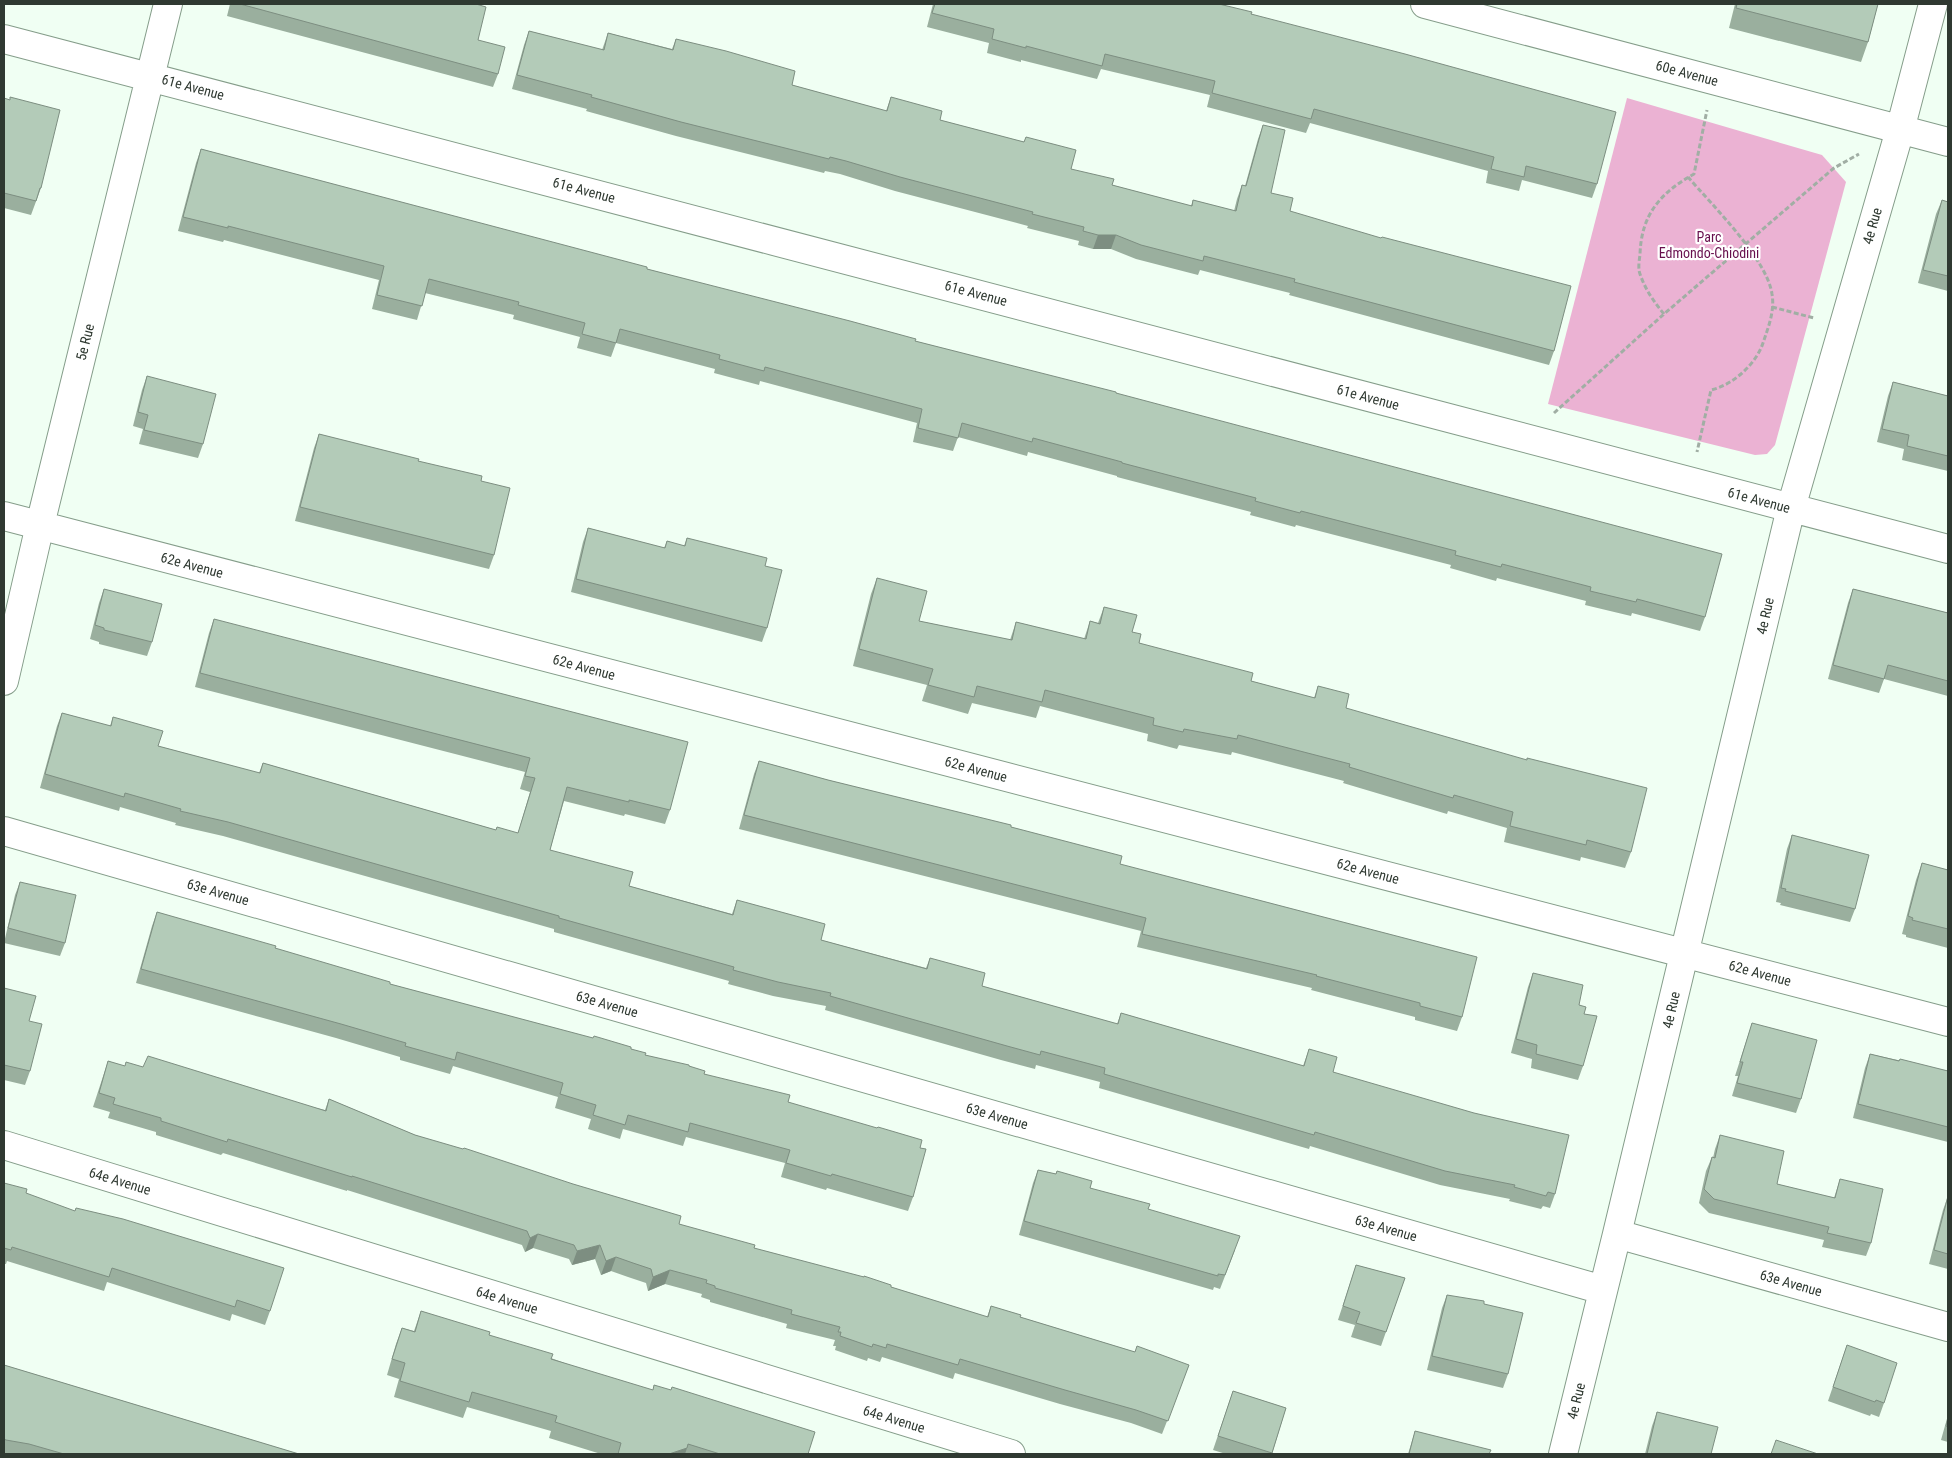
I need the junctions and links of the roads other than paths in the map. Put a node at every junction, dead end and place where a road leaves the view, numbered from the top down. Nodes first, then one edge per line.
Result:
1 (168, 4) edge
2 (1425, 4) edge
3 (1933, 4) edge
4 (4, 39) edge
5 (150, 76) junction
6 (1900, 130) junction
7 (1948, 142) edge
8 (1790, 508) junction
9 (4, 516) edge
10 (40, 525) junction
11 (1948, 549) edge
12 (4, 681) edge
13 (4, 830) edge
14 (1684, 953) junction
15 (1948, 1022) edge
16 (4, 1145) edge
17 (1617, 1234) junction
18 (1603, 1290) junction
19 (1948, 1327) edge
20 (1011, 1454) edge
21 (1563, 1454) edge

1 - 5 street, 5e Rue
2 - 6 street, 60e Avenue
3 - 6 street, 4e Rue
4 - 5 street, 61e Avenue
5 - 8 street, 61e Avenue
5 - 10 street, 5e Rue
6 - 7 street, 60e Avenue
6 - 8 street, 4e Rue
8 - 11 street, 61e Avenue
8 - 14 street, 4e Rue
9 - 10 street, 62e Avenue
10 - 12 street, 5e Rue
10 - 14 street, 62e Avenue
13 - 18 street, 63e Avenue
14 - 15 street, 62e Avenue
14 - 17 street, 4e Rue
16 - 20 street, 64e Avenue
17 - 18 street
17 - 19 street, 63e Avenue
18 - 21 street, 4e Rue

